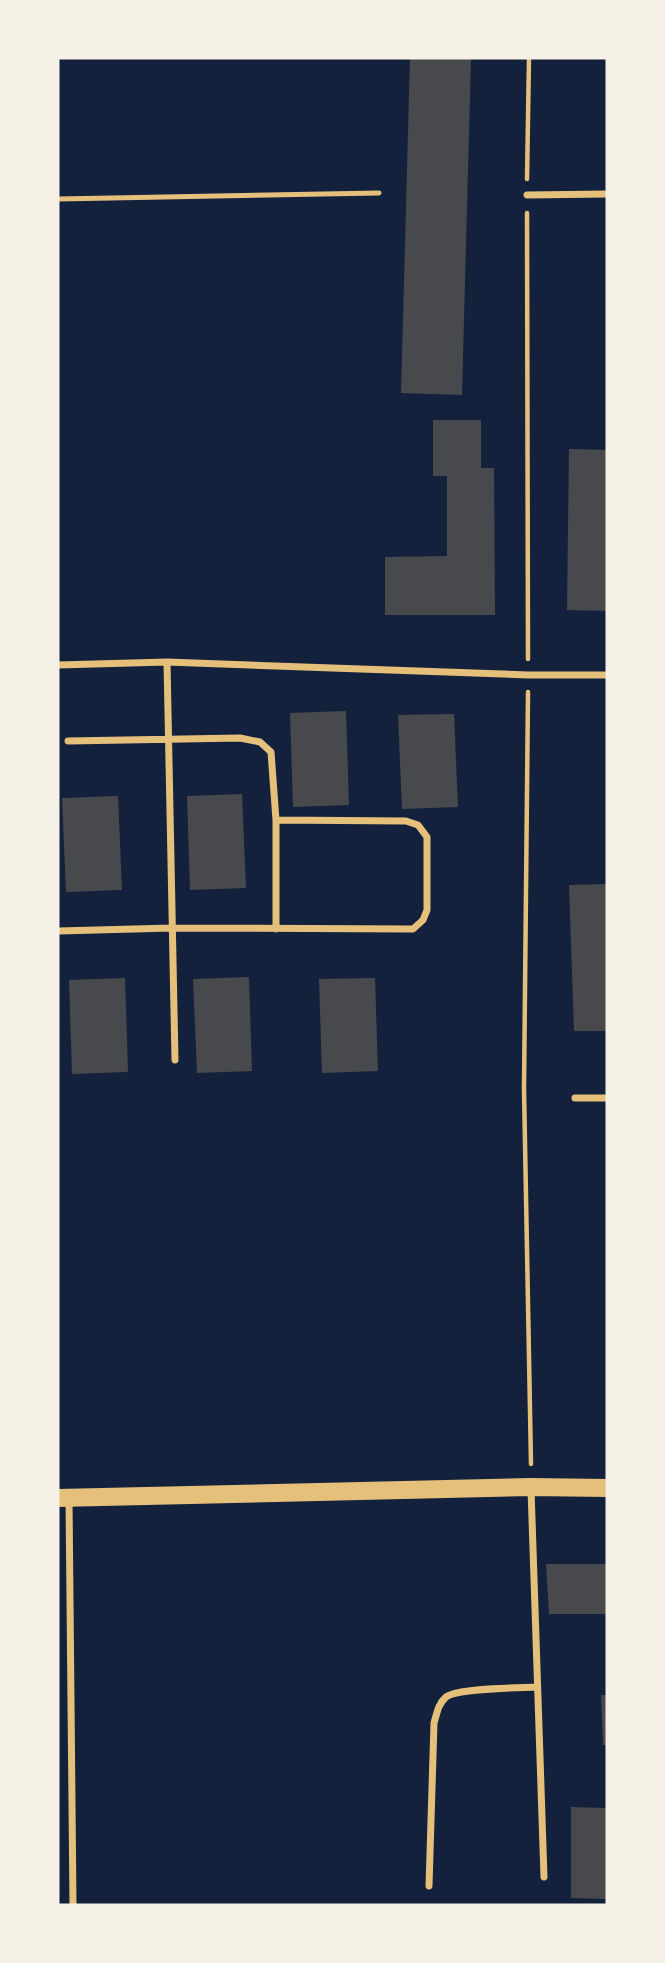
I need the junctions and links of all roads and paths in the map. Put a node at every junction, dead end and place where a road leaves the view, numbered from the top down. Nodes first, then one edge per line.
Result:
1 (528, 58) edge
2 (379, 192) dead end
3 (607, 194) edge
4 (527, 195) junction
5 (58, 200) edge
6 (167, 662) junction
7 (58, 665) edge
8 (607, 674) edge
9 (528, 675) junction
10 (169, 740) junction
11 (68, 741) dead end
12 (276, 820) junction
13 (172, 928) junction
14 (276, 929) junction
15 (58, 931) edge
16 (175, 1060) dead end
17 (575, 1098) dead end
18 (607, 1098) edge
19 (531, 1486) junction
20 (607, 1488) edge
21 (63, 1498) edge
22 (537, 1687) junction
23 (544, 1877) dead end
24 (429, 1886) dead end
25 (73, 1905) edge

1 - 4 path
2 - 5 lane
3 - 4 street
4 - 9 path
6 - 7 street
6 - 9 street
6 - 10 street
8 - 9 street
9 - 19 path
10 - 11 street
10 - 12 street
10 - 13 street
12 - 14 street
12 - 14 street
13 - 14 street
13 - 15 street
13 - 16 street
17 - 18 street
19 - 20 main road
19 - 21 main road
19 - 22 street
21 - 25 street
22 - 23 street
22 - 24 street

